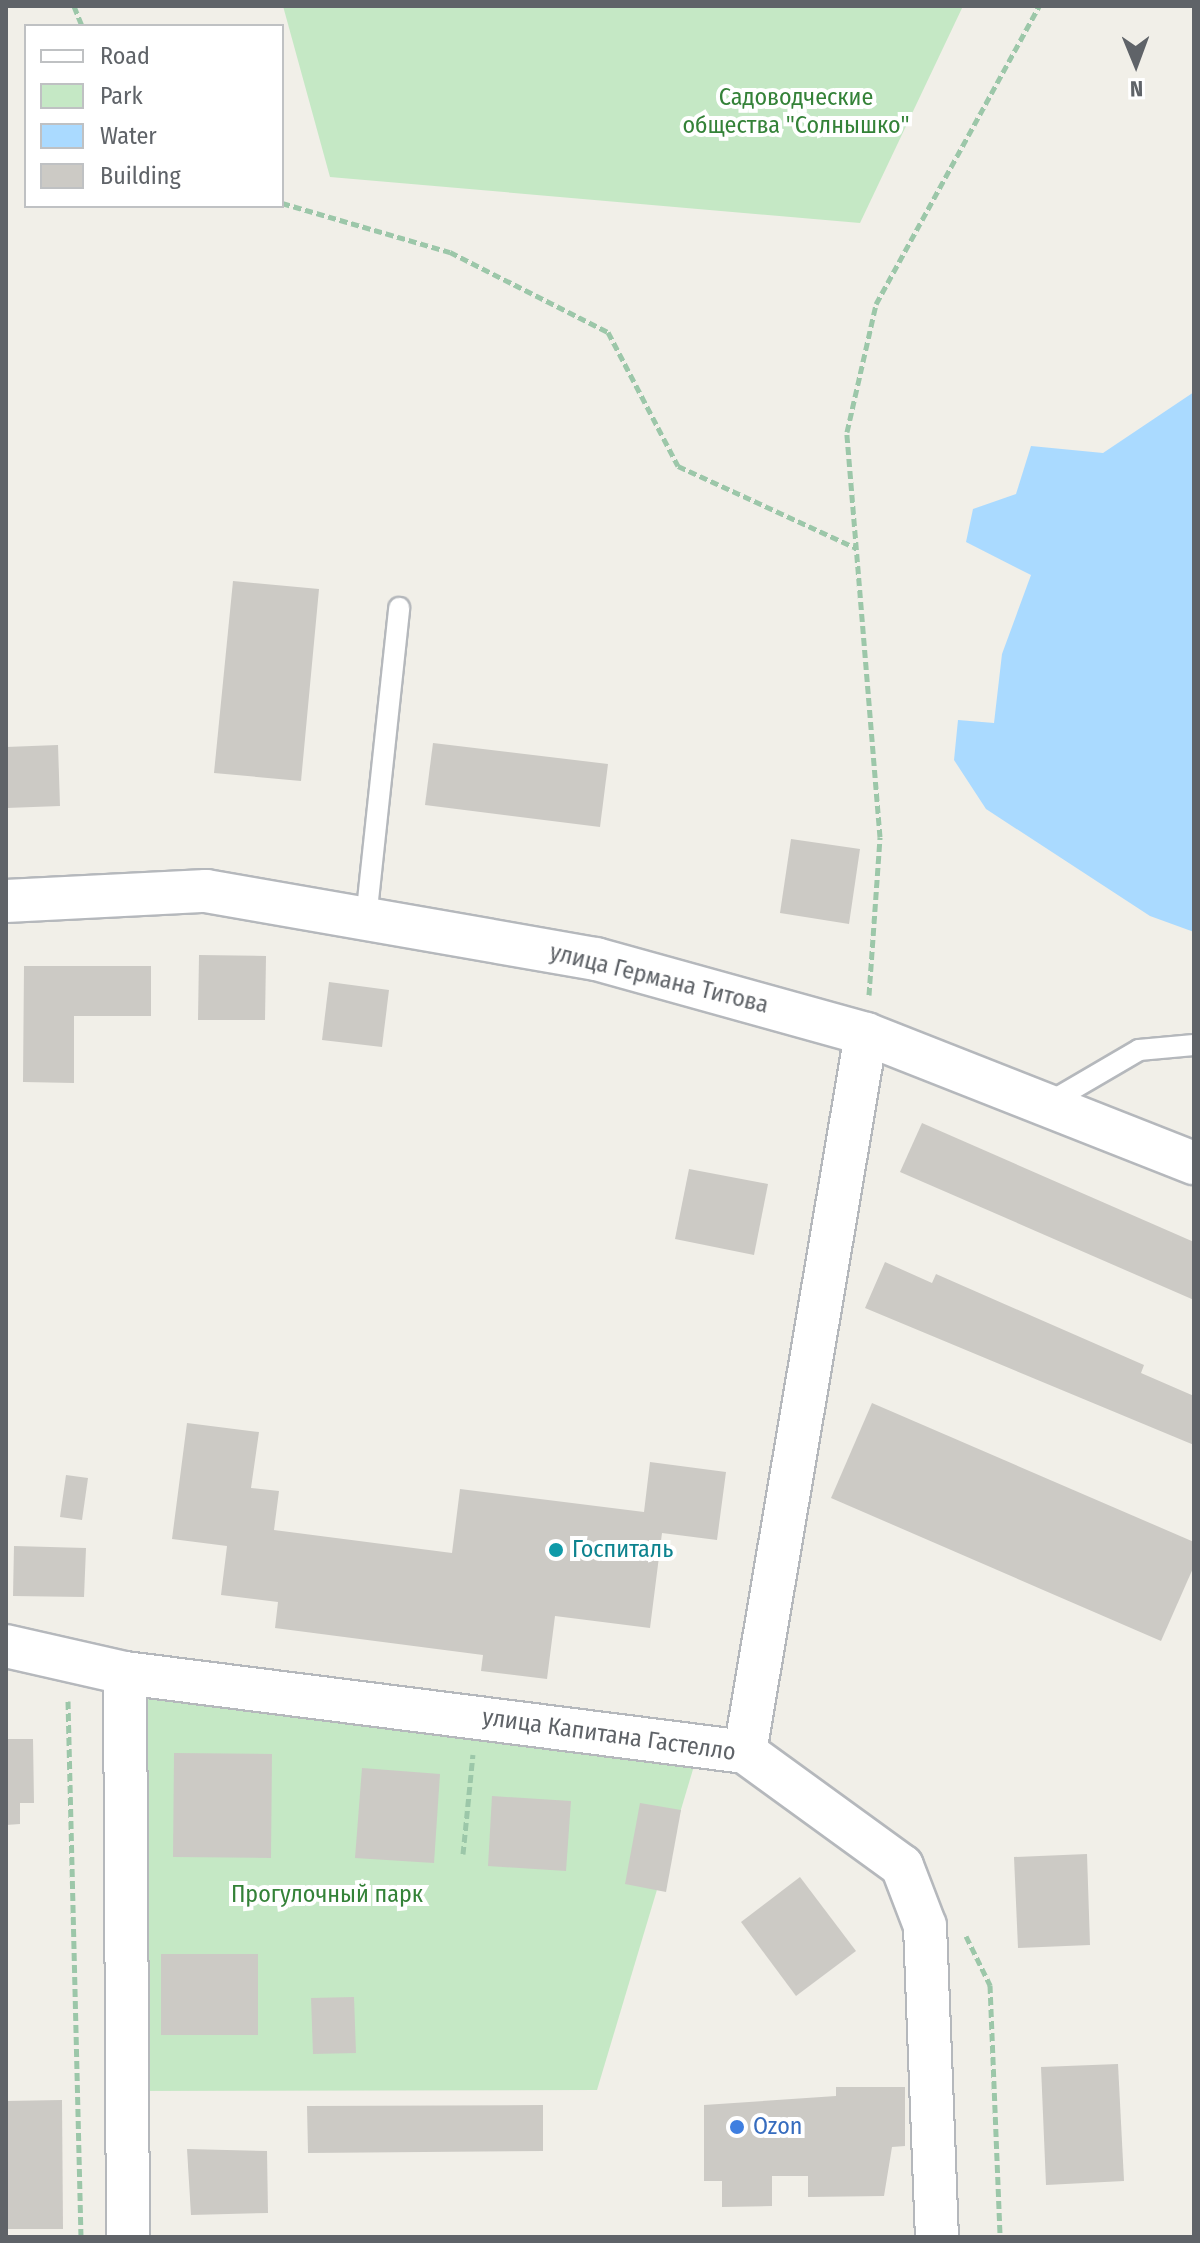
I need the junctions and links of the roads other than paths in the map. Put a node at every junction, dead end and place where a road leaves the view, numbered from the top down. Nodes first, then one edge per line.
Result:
1 (399, 608) dead end
2 (6, 901) edge
3 (366, 919) junction
4 (866, 1034) junction
5 (1194, 1045) edge
6 (1045, 1105) junction
7 (1194, 1163) edge
8 (6, 1646) edge
9 (125, 1673) junction
10 (745, 1752) junction
11 (128, 2237) edge
12 (937, 2237) edge

1 - 3 lane
2 - 3 street, улица Германа Титова
3 - 4 street, улица Германа Титова
4 - 6 street, улица Германа Титова
4 - 10 street
5 - 6 lane
6 - 7 street, улица Германа Титова
8 - 9 street, улица Капитана Гастелло
9 - 10 street, улица Капитана Гастелло
9 - 11 street
10 - 12 street, улица Капитана Гастелло

